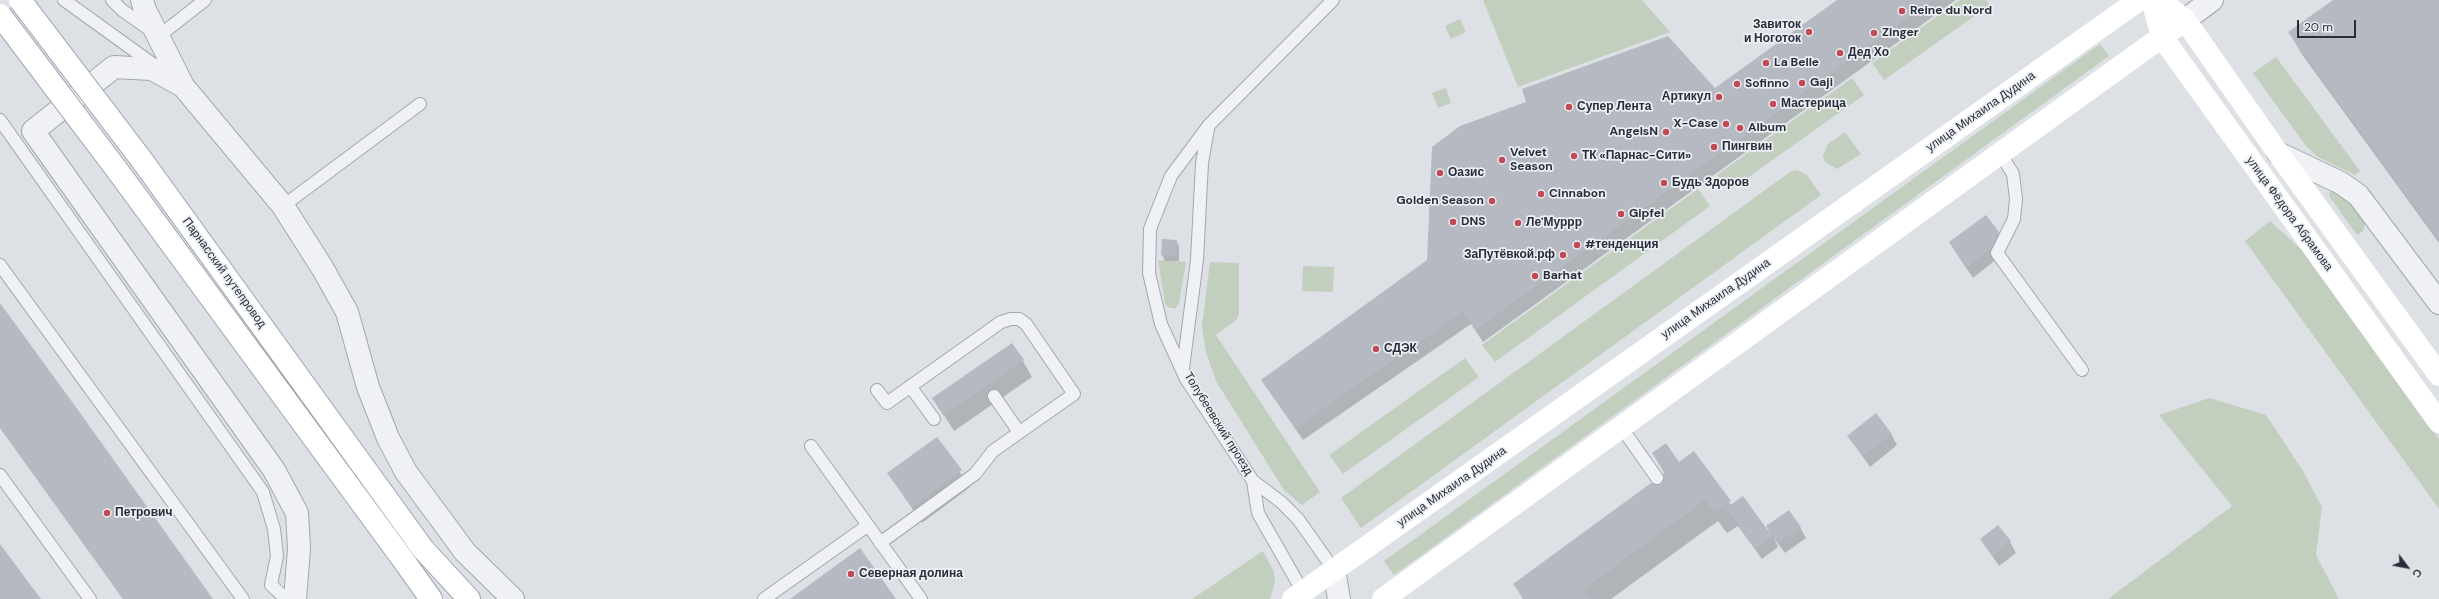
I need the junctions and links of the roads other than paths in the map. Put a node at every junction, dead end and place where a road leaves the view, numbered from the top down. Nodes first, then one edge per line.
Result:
1 (20, 0) edge
2 (64, 0) edge
3 (112, 0) edge
4 (142, 0) edge
5 (205, 0) edge
6 (1333, 0) edge
7 (2140, 0) edge
8 (2152, 0) edge
9 (2159, 0) edge
10 (2212, 0) edge
11 (0, 15) edge
12 (2185, 20) junction
13 (159, 36) junction
14 (2162, 37) junction
15 (183, 86) junction
16 (420, 104) dead end
17 (0, 120) edge
18 (1209, 126) junction
19 (24, 136) junction
20 (2278, 153) junction
21 (2000, 154) junction
22 (283, 206) junction
23 (0, 266) edge
24 (2439, 303) edge
25 (1183, 368) junction
26 (2082, 370) dead end
27 (2439, 375) edge
28 (910, 386) junction
29 (877, 390) dead end
30 (994, 396) dead end
31 (934, 419) dead end
32 (2439, 422) edge
33 (1621, 427) junction
34 (1019, 432) junction
35 (812, 446) dead end
36 (0, 475) edge
37 (1657, 478) dead end
38 (1253, 481) junction
39 (868, 526) junction
40 (880, 543) junction
41 (1334, 570) junction
42 (1301, 597) edge
43 (90, 599) edge
44 (243, 599) edge
45 (286, 599) edge
46 (295, 599) edge
47 (431, 599) edge
48 (469, 599) edge
49 (513, 599) edge
50 (764, 599) edge
51 (921, 599) edge
52 (1339, 599) edge
53 (1383, 599) edge

1 - 48 street, Парнасский путепровод, bridge
2 - 15 lane
3 - 13 lane
4 - 13 street
5 - 13 lane
6 - 18 lane, Толубеевский проезд
7 - 41 street, улица Михаила Дудина
8 - 14 street, улица Фёдора Абрамова
9 - 12 street
10 - 12 street
11 - 47 street, Парнасский путепровод, bridge
12 - 14 street
12 - 20 street
13 - 15 street
14 - 21 street
14 - 32 street, улица Фёдора Абрамова
15 - 19 street
15 - 22 street
16 - 22 lane
17 - 19 lane
18 - 25 lane
18 - 25 lane, Толубеевский проезд
19 - 45 lane
19 - 46 street
20 - 24 street
20 - 27 street
21 - 26 lane
21 - 33 street
22 - 49 street
23 - 44 lane
25 - 38 lane, Толубеевский проезд
28 - 29 lane
28 - 31 lane
28 - 34 lane
30 - 34 lane
33 - 37 lane
33 - 53 street
34 - 40 lane
35 - 39 lane
36 - 43 lane
38 - 41 lane
38 - 42 lane
39 - 40 lane
39 - 50 lane
40 - 51 lane
41 - 42 street, улица Михаила Дудина
41 - 52 street

